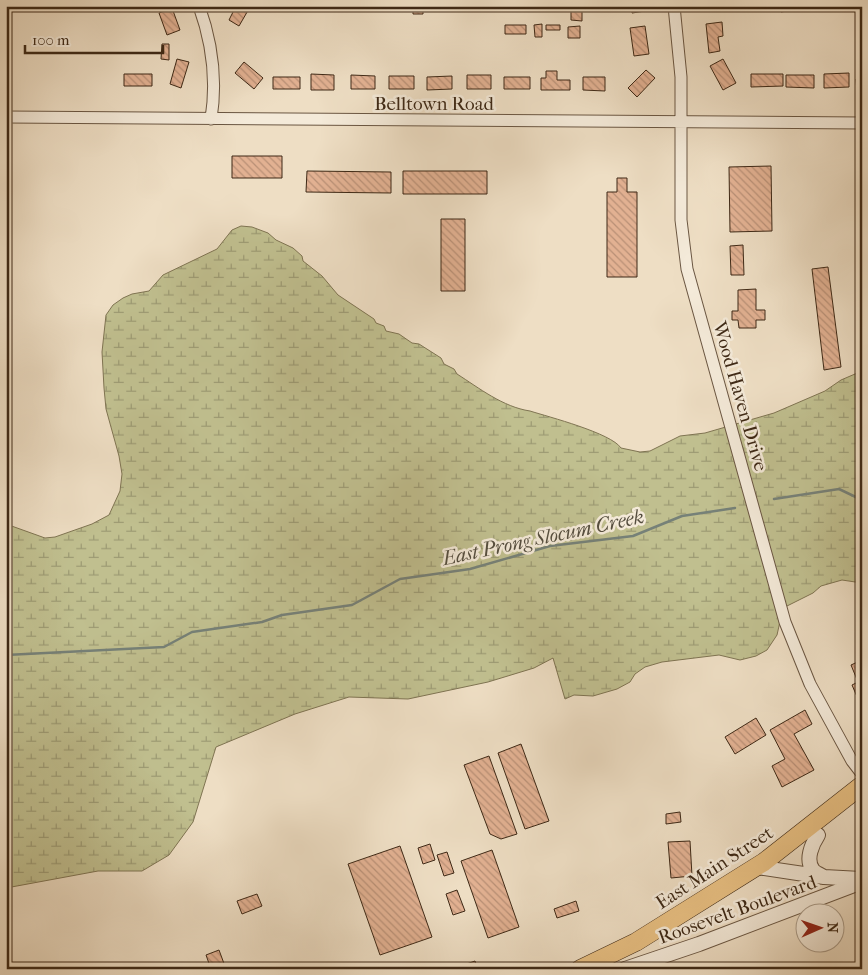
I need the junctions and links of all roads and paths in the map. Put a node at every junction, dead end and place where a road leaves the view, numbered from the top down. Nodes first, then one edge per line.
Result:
1 (199, 6) edge
2 (674, 6) edge
3 (6, 117) edge
4 (211, 119) junction
5 (682, 122) junction
6 (862, 123) edge
7 (862, 774) edge
8 (862, 786) edge
9 (862, 800) edge
10 (818, 835) junction
11 (764, 868) junction
12 (824, 877) junction
13 (862, 881) edge
14 (580, 969) edge
15 (606, 969) edge
16 (625, 969) edge

1 - 4 street
2 - 5 street, Wood Haven Drive
3 - 4 street, Belltown Road
4 - 5 street, Belltown Road
5 - 6 street, Belltown Road
5 - 7 street, Wood Haven Drive
8 - 11 main road, East Main Street
9 - 10 main road, East Main Street
10 - 11 main road, East Main Street
10 - 12 street
11 - 12 street
11 - 14 main road, East Main Street
11 - 15 main road, East Main Street
12 - 13 street
13 - 16 street, Roosevelt Boulevard

